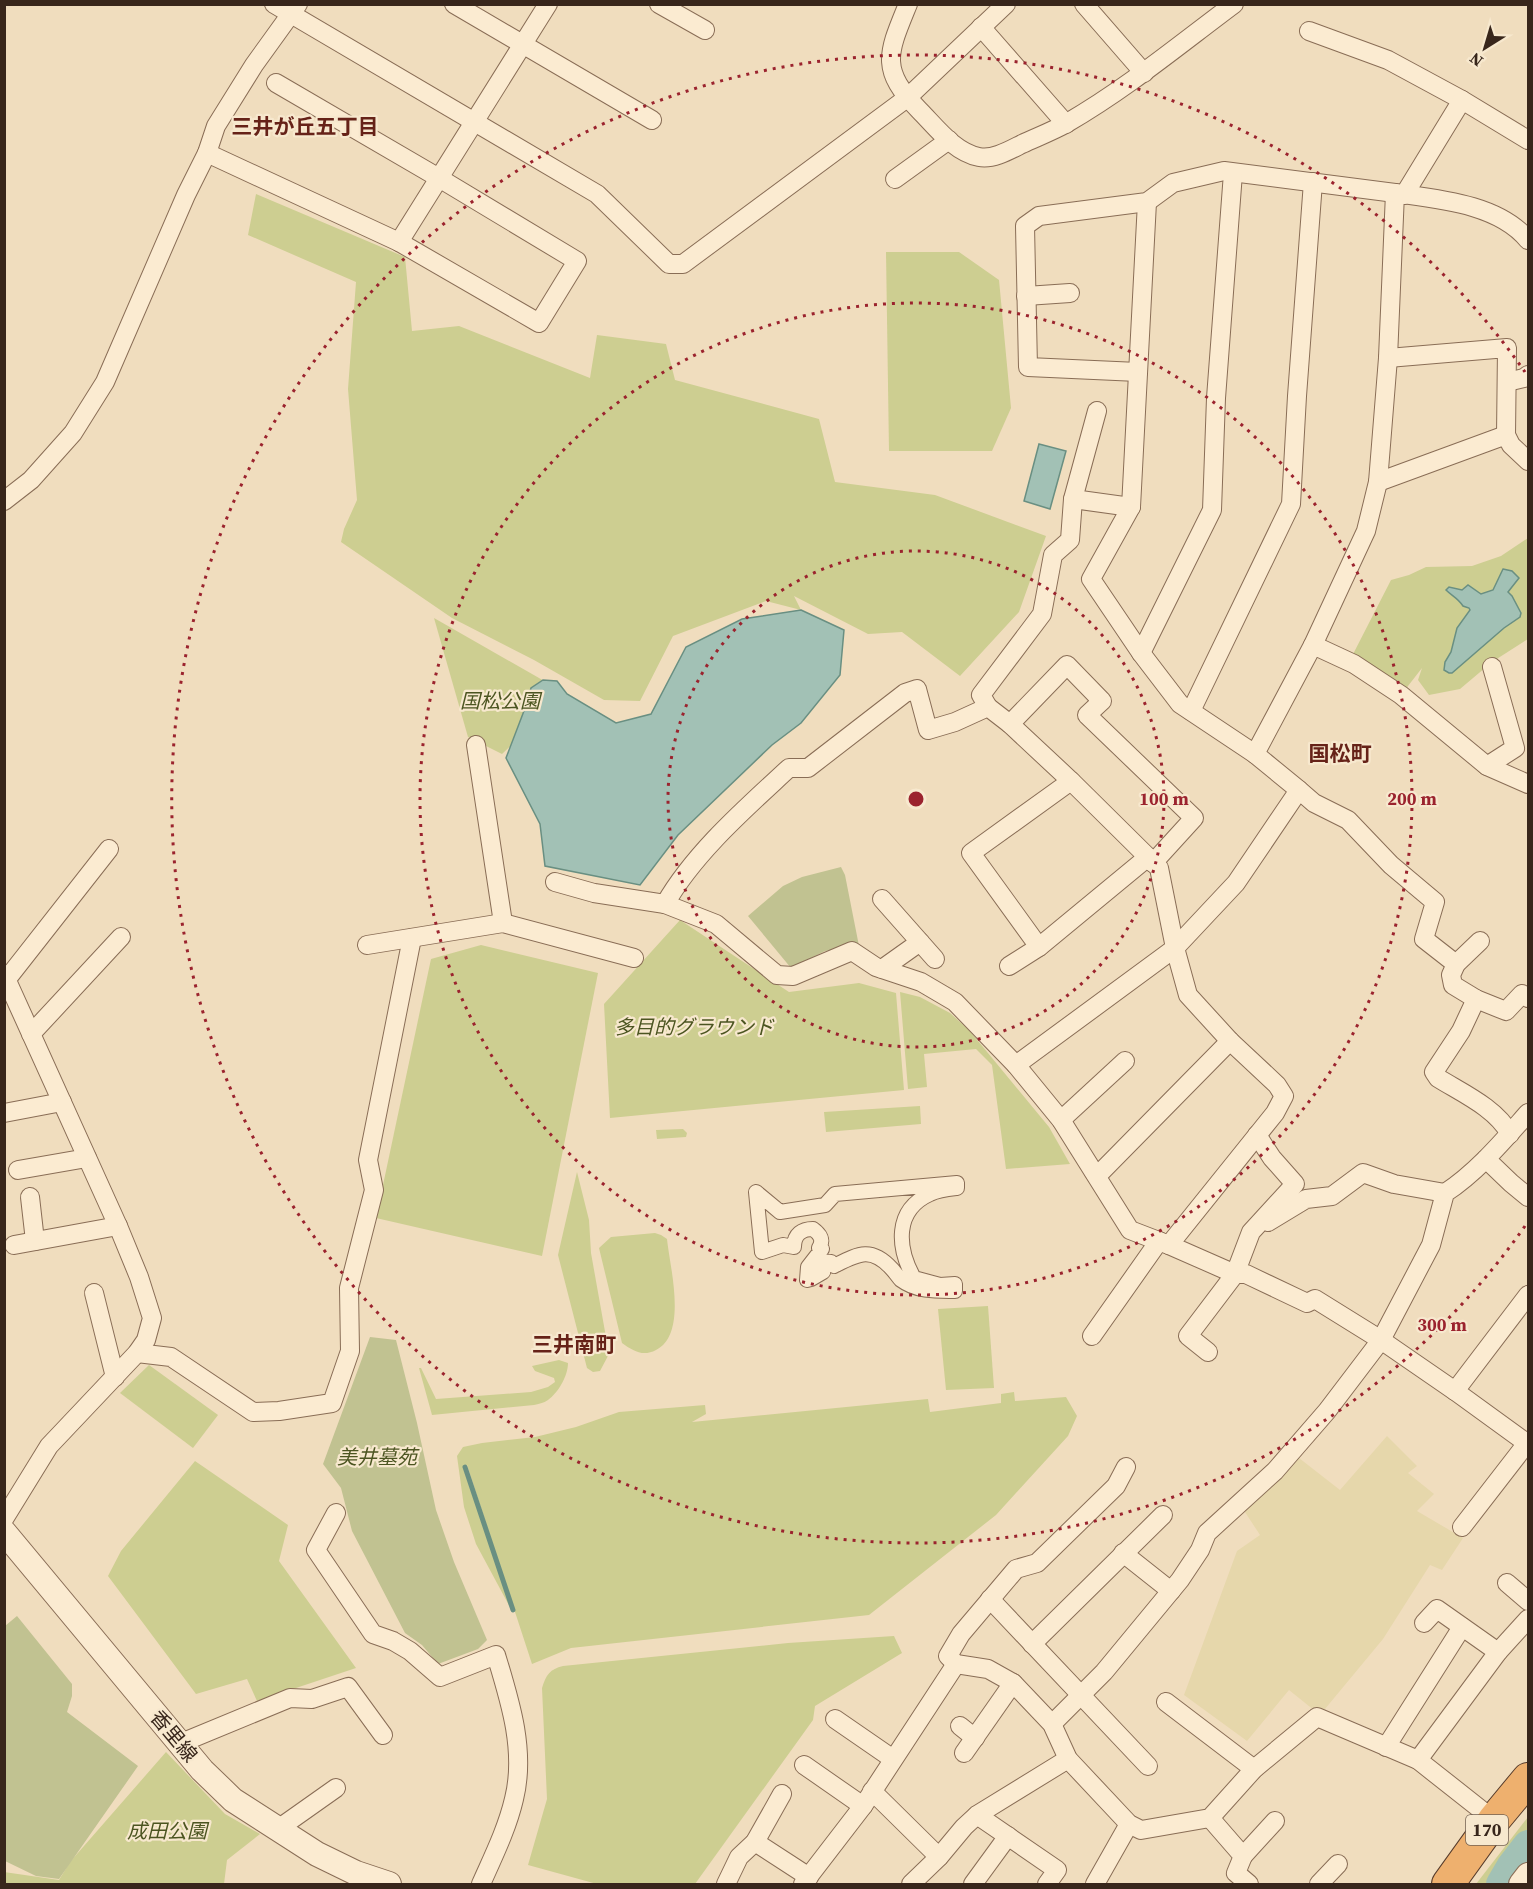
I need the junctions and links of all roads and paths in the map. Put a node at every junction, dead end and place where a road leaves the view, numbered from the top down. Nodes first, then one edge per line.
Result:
1 (274, 4) edge
2 (454, 4) edge
3 (548, 4) edge
4 (659, 4) edge
5 (908, 4) edge
6 (1006, 4) edge
7 (1084, 4) edge
8 (1234, 4) edge
9 (294, 10) edge
10 (1210, 11) edge
11 (981, 27) junction
12 (705, 30) dead end
13 (1309, 31) dead end
14 (522, 45) junction
15 (1144, 73) junction
16 (276, 83) dead end
17 (908, 98) junction
18 (1462, 100) junction
19 (652, 120) dead end
20 (474, 123) junction
21 (1066, 124) junction
22 (949, 140) junction
23 (1528, 140) edge
24 (207, 153) junction
25 (1233, 173) junction
26 (440, 178) junction
27 (895, 179) dead end
28 (1313, 182) junction
29 (1400, 194) junction
30 (1147, 202) junction
31 (1525, 227) edge
32 (399, 242) junction
33 (1070, 293) dead end
34 (1026, 296) junction
35 (1388, 358) junction
36 (1138, 372) junction
37 (1528, 375) edge
38 (1507, 382) junction
39 (1097, 411) dead end
40 (1506, 435) junction
41 (1528, 461) edge
42 (1378, 482) junction
43 (1073, 499) junction
44 (4, 501) edge
45 (1131, 507) junction
46 (1313, 645) junction
47 (1141, 653) junction
48 (1492, 667) dead end
49 (987, 707) junction
50 (1191, 711) junction
51 (1010, 724) junction
52 (476, 745) dead end
53 (1256, 754) junction
54 (1487, 766) junction
55 (1071, 781) junction
56 (1528, 784) edge
57 (1299, 790) junction
58 (109, 849) dead end
59 (1151, 860) junction
60 (555, 882) dead end
61 (882, 899) dead end
62 (665, 904) junction
63 (503, 923) junction
64 (121, 937) dead end
65 (412, 938) junction
66 (1480, 941) dead end
67 (920, 942) junction
68 (367, 945) dead end
69 (1039, 948) junction
70 (1175, 948) junction
71 (634, 957) dead end
72 (935, 959) dead end
73 (1456, 964) junction
74 (1009, 966) dead end
75 (882, 969) junction
76 (6, 977) edge
77 (1528, 998) edge
78 (1476, 999) junction
79 (31, 1034) junction
80 (1230, 1041) junction
81 (1125, 1061) dead end
82 (1017, 1065) junction
83 (62, 1102) junction
84 (4, 1113) edge
85 (1528, 1113) edge
86 (1061, 1120) junction
87 (1510, 1134) junction
88 (1257, 1135) junction
89 (87, 1158) junction
90 (1486, 1159) junction
91 (18, 1170) dead end
92 (1094, 1172) junction
93 (1445, 1193) junction
94 (30, 1197) dead end
95 (1528, 1197) edge
96 (118, 1226) junction
97 (1251, 1232) junction
98 (35, 1241) junction
99 (1164, 1243) junction
100 (14, 1245) dead end
101 (1235, 1274) junction
102 (914, 1278) joint
103 (94, 1293) dead end
104 (1525, 1306) edge
105 (1092, 1336) dead end
106 (1381, 1340) junction
107 (1208, 1352) dead end
108 (137, 1353) junction
109 (115, 1377) junction
110 (1455, 1391) junction
111 (1528, 1444) edge
112 (1126, 1467) dead end
113 (1163, 1515) dead end
114 (328, 1518) dead end
115 (4, 1519) edge
116 (1462, 1527) dead end
117 (4, 1532) edge
118 (1123, 1553) junction
119 (1507, 1583) dead end
120 (1171, 1591) junction
121 (990, 1599) junction
122 (1528, 1601) edge
123 (1528, 1619) edge
124 (1424, 1623) dead end
125 (1462, 1627) junction
126 (1032, 1644) junction
127 (1498, 1652) junction
128 (956, 1664) junction
129 (1013, 1683) junction
130 (1082, 1695) junction
131 (1166, 1702) dead end
132 (835, 1719) dead end
133 (1052, 1724) junction
134 (960, 1726) dead end
135 (383, 1735) dead end
136 (975, 1738) junction
137 (181, 1743) junction
138 (1386, 1747) junction
139 (964, 1753) dead end
140 (893, 1759) junction
141 (1068, 1759) junction
142 (1418, 1760) junction
143 (804, 1765) dead end
144 (1148, 1766) dead end
145 (1254, 1769) junction
146 (1528, 1779) edge
147 (336, 1788) dead end
148 (782, 1794) dead end
149 (867, 1799) junction
150 (977, 1815) junction
151 (1210, 1818) junction
152 (1494, 1820) junction
153 (1275, 1821) dead end
154 (1129, 1824) junction
155 (278, 1829) junction
156 (1008, 1836) junction
157 (755, 1842) junction
158 (939, 1857) junction
159 (1338, 1864) dead end
160 (1239, 1875) edge
161 (1528, 1875) edge
162 (806, 1881) edge
163 (389, 1884) edge
164 (480, 1884) edge
165 (726, 1884) edge
166 (911, 1884) edge
167 (973, 1884) edge
168 (1047, 1884) edge
169 (1095, 1884) edge
170 (1319, 1884) edge
171 (1448, 1884) edge
172 (1521, 1884) edge

1 - 9 street
2 - 14 street
3 - 14 street
4 - 12 street
5 - 17 street
6 - 11 street
7 - 15 street
8 - 10 street
9 - 20 street
9 - 24 street
10 - 15 street
11 - 17 street
11 - 21 street
13 - 18 street
14 - 19 street
14 - 20 street
15 - 21 street
16 - 26 street
17 - 20 street
17 - 22 street
18 - 23 street
18 - 29 street
20 - 26 street
21 - 22 street
22 - 27 street
24 - 32 street
24 - 44 street
25 - 28 street
25 - 30 street
25 - 47 street
26 - 32 street
26 - 32 street
28 - 29 street
28 - 50 street
29 - 31 street
29 - 35 street
30 - 34 street
30 - 36 street
33 - 34 street
34 - 36 street
35 - 38 street
35 - 42 street
36 - 45 street
37 - 38 street
38 - 40 street
39 - 43 street
40 - 41 street
40 - 42 street
42 - 46 street
43 - 45 street
43 - 49 street
45 - 47 street
46 - 53 street
46 - 54 street
47 - 50 street
48 - 54 street
49 - 51 street
49 - 62 street
50 - 53 street
51 - 55 street
51 - 59 street
52 - 63 street
53 - 57 street
54 - 56 street
55 - 59 street
55 - 69 street
57 - 70 street
57 - 73 street
58 - 76 street
59 - 69 street
59 - 70 street
60 - 62 street
61 - 67 street
62 - 75 street
63 - 65 street
63 - 71 street
64 - 79 street
65 - 68 street
65 - 108 street
66 - 73 street
67 - 72 street
67 - 75 street
69 - 74 street
70 - 80 street
70 - 82 street
73 - 78 street
75 - 82 street
76 - 79 street
77 - 78 street
78 - 87 street
79 - 83 street
80 - 88 street
80 - 92 street
81 - 86 street
82 - 86 street
83 - 84 street
83 - 89 street
85 - 87 street
86 - 92 street
87 - 90 street
88 - 97 street
88 - 99 street
89 - 91 street
89 - 96 street
90 - 93 street
90 - 95 street
92 - 99 street
93 - 97 street
93 - 106 street
94 - 98 street
96 - 98 street
96 - 108 street
97 - 101 street
98 - 100 street
99 - 101 street
99 - 105 street
101 - 106 street
101 - 107 street
102 - 102 street
103 - 109 street
104 - 110 street
106 - 110 street
106 - 120 street
108 - 109 street
109 - 115 street
110 - 111 street
111 - 116 street
112 - 121 street
113 - 118 street
114 - 164 street
117 - 137 street, 香里線
118 - 120 street
118 - 126 street
119 - 122 street
120 - 130 street
121 - 126 street
121 - 128 street
123 - 127 street
124 - 125 street
125 - 127 street
125 - 138 street
126 - 130 street
127 - 142 street
128 - 129 street
128 - 140 street
129 - 133 street
129 - 136 street
130 - 133 street
130 - 144 street
131 - 145 street
132 - 140 street
133 - 141 street
134 - 136 street
135 - 137 street
136 - 139 street
137 - 155 street, 香里線
138 - 142 street
138 - 145 street
140 - 149 street
141 - 150 street
141 - 154 street
142 - 152 street
143 - 149 street
145 - 151 street
146 - 152 highway, 170
147 - 155 street
148 - 157 street
149 - 158 street
149 - 162 street
150 - 156 street
150 - 158 street
151 - 154 street
151 - 160 street
152 - 171 highway, 170
153 - 160 street
154 - 169 street
155 - 163 street, 香里線
156 - 167 street
156 - 168 street
157 - 162 street
157 - 165 street
158 - 166 street
159 - 170 street
161 - 172 street

